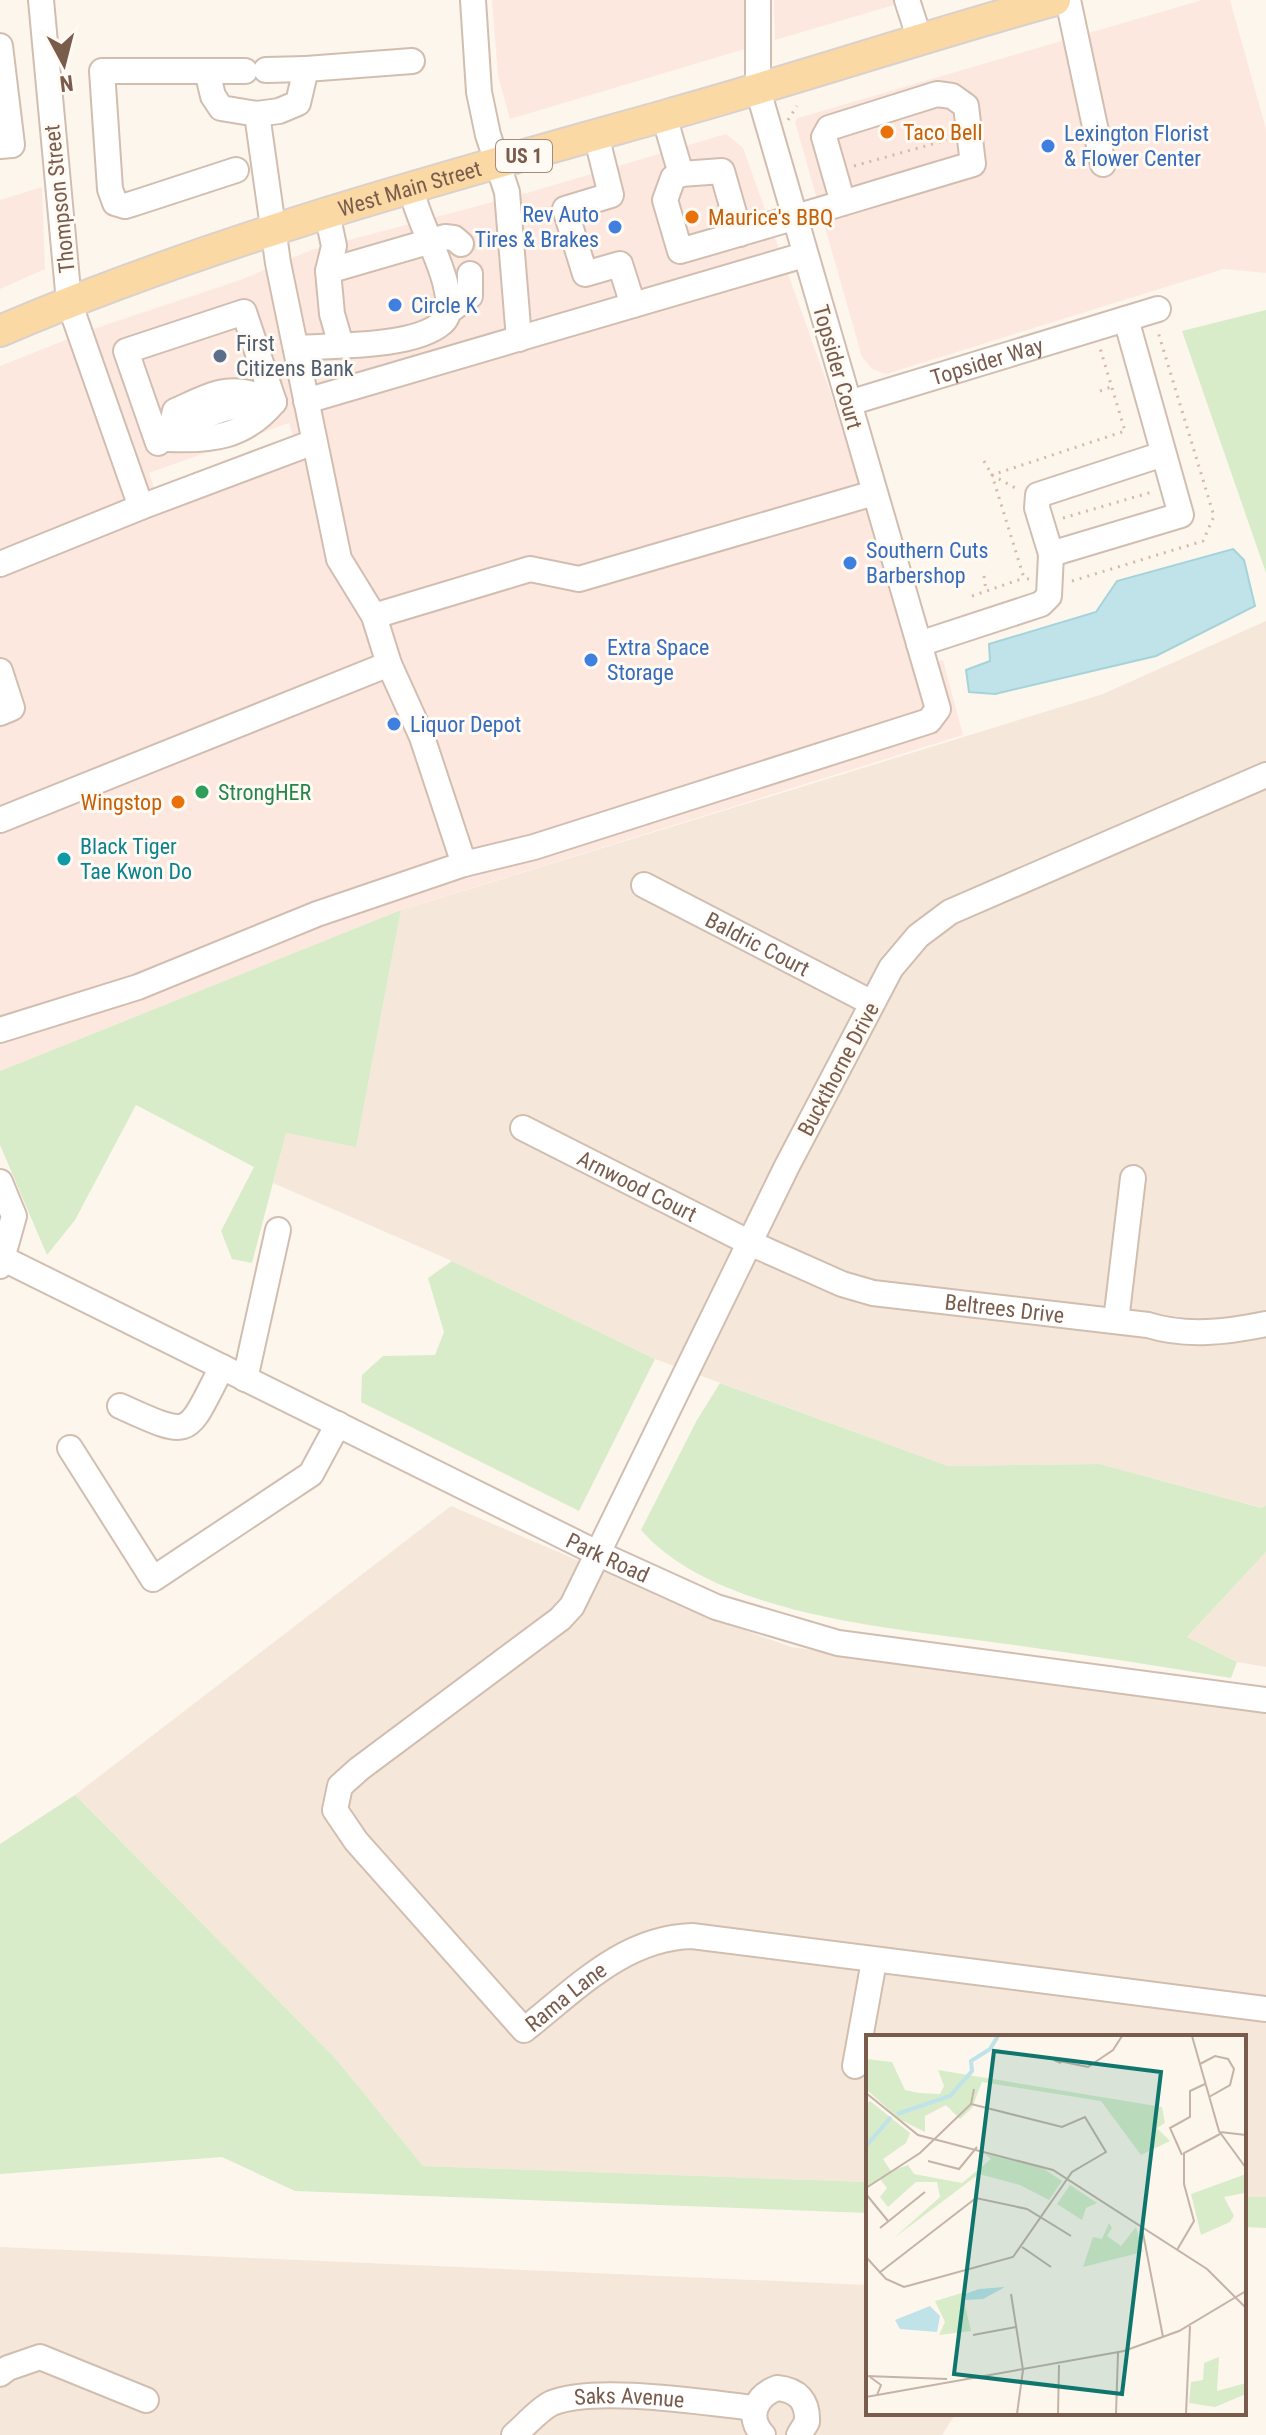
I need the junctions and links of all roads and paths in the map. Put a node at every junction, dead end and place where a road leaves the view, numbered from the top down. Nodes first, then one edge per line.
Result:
1 (41, 0) edge
2 (473, 0) edge
3 (758, 0) edge
4 (907, 0) edge
5 (1053, 1) edge
6 (920, 40) junction
7 (0, 46) edge
8 (412, 61) dead end
9 (306, 69) junction
10 (207, 71) junction
11 (48, 81) junction
12 (3, 86) edge
13 (758, 90) junction
14 (257, 114) junction
15 (664, 116) junction
16 (596, 135) junction
17 (955, 138) dead end
18 (0, 146) edge
19 (887, 150) dead end
20 (890, 156) junction
21 (497, 164) junction
22 (1103, 164) dead end
23 (847, 169) dead end
24 (236, 170) dead end
25 (681, 174) junction
26 (411, 189) junction
27 (843, 203) junction
28 (327, 213) junction
29 (794, 218) junction
30 (275, 227) junction
31 (740, 234) junction
32 (432, 241) junction
33 (706, 243) junction
34 (461, 244) dead end
35 (804, 255) junction
36 (328, 271) junction
37 (470, 274) dead end
38 (717, 280) junction
39 (69, 302) junction
40 (633, 305) junction
41 (1158, 309) dead end
42 (449, 311) junction
43 (1126, 319) junction
44 (0, 331) edge
45 (414, 337) junction
46 (1103, 337) dead end
47 (519, 339) junction
48 (341, 345) junction
49 (296, 348) junction
50 (126, 351) junction
51 (90, 363) junction
52 (423, 367) junction
53 (1111, 387) junction
54 (1100, 391) dead end
55 (305, 396) junction
56 (274, 402) junction
57 (849, 403) junction
58 (1125, 431) junction
59 (163, 441) junction
60 (1128, 441) dead end
61 (314, 442) junction
62 (1163, 454) junction
63 (123, 456) junction
64 (984, 461) dead end
65 (992, 475) junction
66 (1152, 492) dead end
67 (874, 493) junction
68 (1024, 493) dead end
69 (141, 507) junction
70 (1049, 523) dead end
71 (1051, 554) junction
72 (0, 564) edge
73 (984, 576) dead end
74 (1024, 578) junction
75 (1039, 581) dead end
76 (986, 591) junction
77 (972, 596) dead end
78 (374, 616) junction
79 (919, 644) junction
80 (389, 664) junction
81 (0, 671) edge
82 (0, 713) edge
83 (1266, 775) edge
84 (0, 820) edge
85 (464, 864) junction
86 (644, 885) dead end
87 (872, 1003) junction
88 (0, 1030) edge
89 (523, 1128) dead end
90 (1133, 1178) dead end
91 (0, 1182) edge
92 (278, 1230) dead end
93 (750, 1243) junction
94 (1, 1260) edge
95 (1116, 1321) junction
96 (1266, 1324) edge
97 (222, 1367) junction
98 (245, 1379) junction
99 (120, 1406) dead end
100 (338, 1424) junction
101 (70, 1448) dead end
102 (597, 1553) junction
103 (1266, 1700) edge
104 (874, 1961) junction
105 (1266, 2009) edge
106 (855, 2066) dead end
107 (0, 2374) edge
108 (146, 2400) dead end
109 (755, 2408) junction
110 (514, 2435) edge
111 (763, 2435) edge
112 (799, 2435) edge

1 - 11 street, Thompson Street
2 - 21 street
3 - 13 street, Topsider Court
4 - 6 street
5 - 6 main road, West Main Street / US 1
5 - 22 street
6 - 13 main road, West Main Street / US 1
7 - 12 street
8 - 9 street
9 - 10 street
9 - 14 street
10 - 14 street
10 - 24 street
11 - 12 street
11 - 39 street, Thompson Street
12 - 18 street
13 - 15 main road, West Main Street / US 1
13 - 29 street, Topsider Court
14 - 30 street
15 - 16 main road, West Main Street / US 1
15 - 25 street
16 - 21 main road, West Main Street / US 1
16 - 40 street
17 - 20 path
19 - 20 path
20 - 23 path
21 - 26 main road, West Main Street / US 1
21 - 47 street
25 - 31 street
25 - 33 street
26 - 28 main road, West Main Street / US 1
26 - 32 street
27 - 27 street
27 - 29 street
28 - 30 main road, West Main Street / US 1
28 - 36 street
29 - 31 street
29 - 35 street, Topsider Court
30 - 39 main road, West Main Street / US 1
30 - 49 street
31 - 33 street
32 - 34 street
32 - 36 street
32 - 42 street
33 - 38 street
35 - 38 street
35 - 57 street, Topsider Court
36 - 48 street
37 - 42 street
38 - 40 street
39 - 44 main road, West Main Street / US 1
39 - 51 street, Thompson Street
40 - 47 street
41 - 43 street
42 - 45 street
43 - 57 street, Topsider Way
43 - 62 street
45 - 48 street
45 - 52 street
46 - 53 path
47 - 52 street
48 - 49 street
49 - 55 street
50 - 51 street
50 - 56 street
50 - 59 street
51 - 63 street, Thompson Street
52 - 55 street
53 - 54 path
53 - 58 path
55 - 56 street
55 - 61 street
56 - 59 street
56 - 59 street
57 - 67 street, Topsider Court
58 - 60 path
58 - 65 path
59 - 63 street
61 - 69 street
61 - 78 street
62 - 71 street
62 - 71 street
63 - 69 street, Thompson Street
64 - 65 path
65 - 68 path
65 - 74 path
66 - 70 path
67 - 78 street
67 - 79 street, Topsider Court
69 - 72 street
71 - 79 street
73 - 76 path
74 - 75 path
74 - 76 path
76 - 77 path
78 - 80 street
79 - 85 street, Topsider Court
80 - 84 street
80 - 85 street
81 - 82 street
83 - 87 street, Buckthorne Drive
85 - 88 street
86 - 87 street, Baldric Court
87 - 93 street, Buckthorne Drive
89 - 93 street, Arnwood Court
90 - 95 street
91 - 94 street
92 - 98 street
93 - 95 street, Beltrees Drive
93 - 102 street, Buckthorne Drive
94 - 97 street, Park Road
95 - 96 street, Beltrees Drive
97 - 98 street, Park Road
97 - 99 street
98 - 100 street, Park Road
100 - 101 street
100 - 102 street, Park Road
102 - 103 street, Park Road
102 - 104 street, Rama Lane
104 - 105 street, Rama Lane
104 - 106 street
107 - 108 street
109 - 110 street, Saks Avenue
109 - 111 street
109 - 112 street

